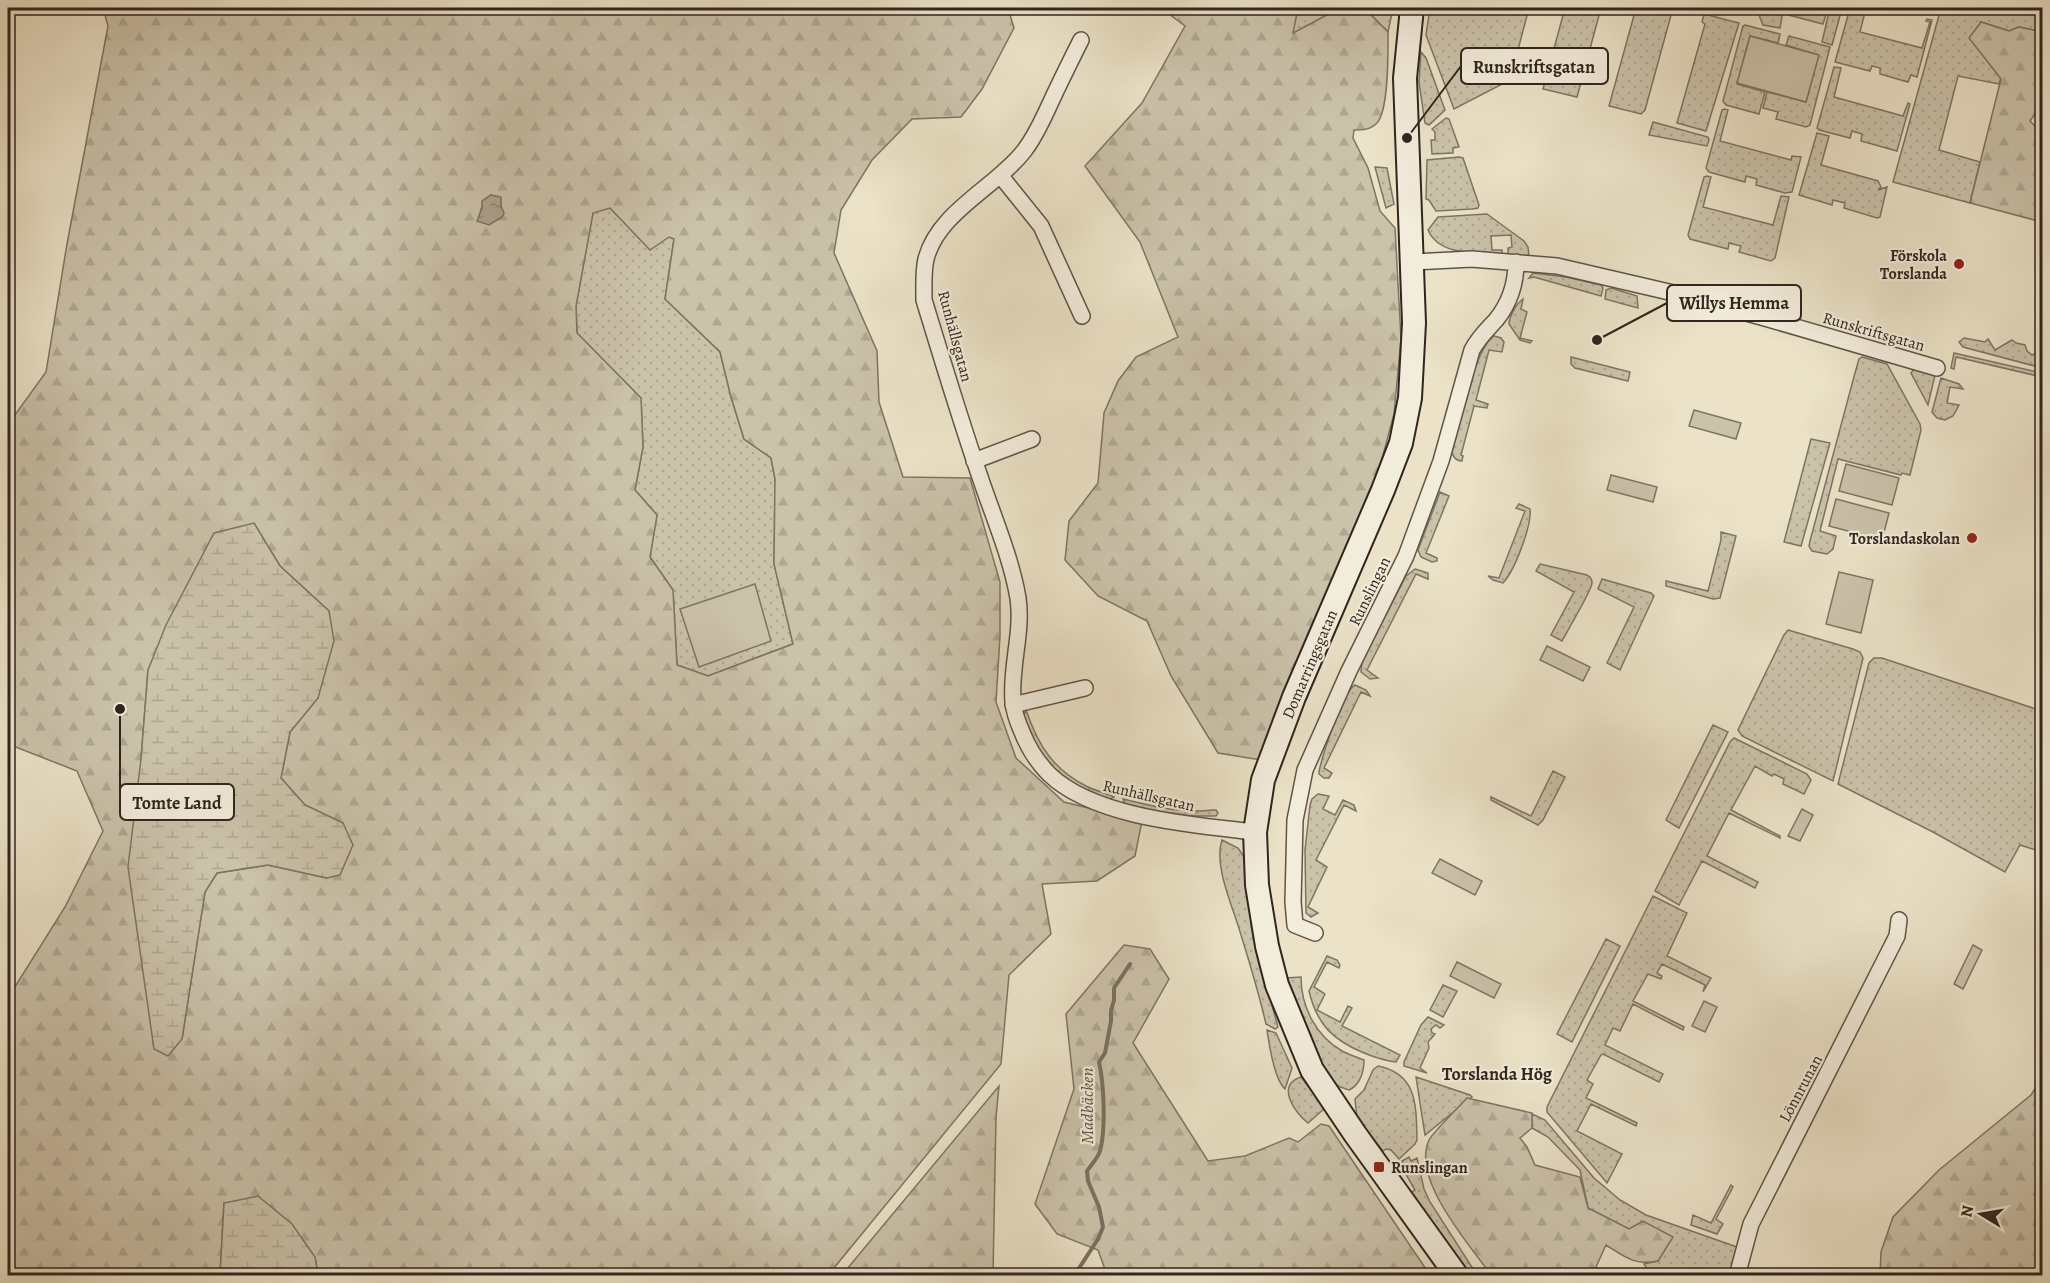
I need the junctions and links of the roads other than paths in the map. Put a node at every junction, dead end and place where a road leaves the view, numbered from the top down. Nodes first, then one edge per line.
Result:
1 (1412, 8) edge
2 (1081, 40) dead end
3 (1000, 175) junction
4 (1413, 262) junction
5 (1516, 262) junction
6 (1082, 316) dead end
7 (1937, 368) dead end
8 (1032, 439) dead end
9 (974, 461) junction
10 (1085, 688) dead end
11 (1013, 705) junction
12 (1255, 831) junction
13 (1899, 920) dead end
14 (1315, 933) dead end
15 (1457, 1275) edge
16 (1737, 1275) edge

1 - 4 street, Domarringsgatan
2 - 3 street, Runhällsgatan
3 - 6 street
3 - 9 street, Runhällsgatan
4 - 5 street, Runskriftsgatan
4 - 12 street, Domarringsgatan
5 - 7 street, Runskriftsgatan
5 - 14 street, Runslingan
8 - 9 street
9 - 11 street, Runhällsgatan
10 - 11 street
11 - 12 street, Runhällsgatan
12 - 15 street, Domarringsgatan
13 - 16 street, Lönnrunan

